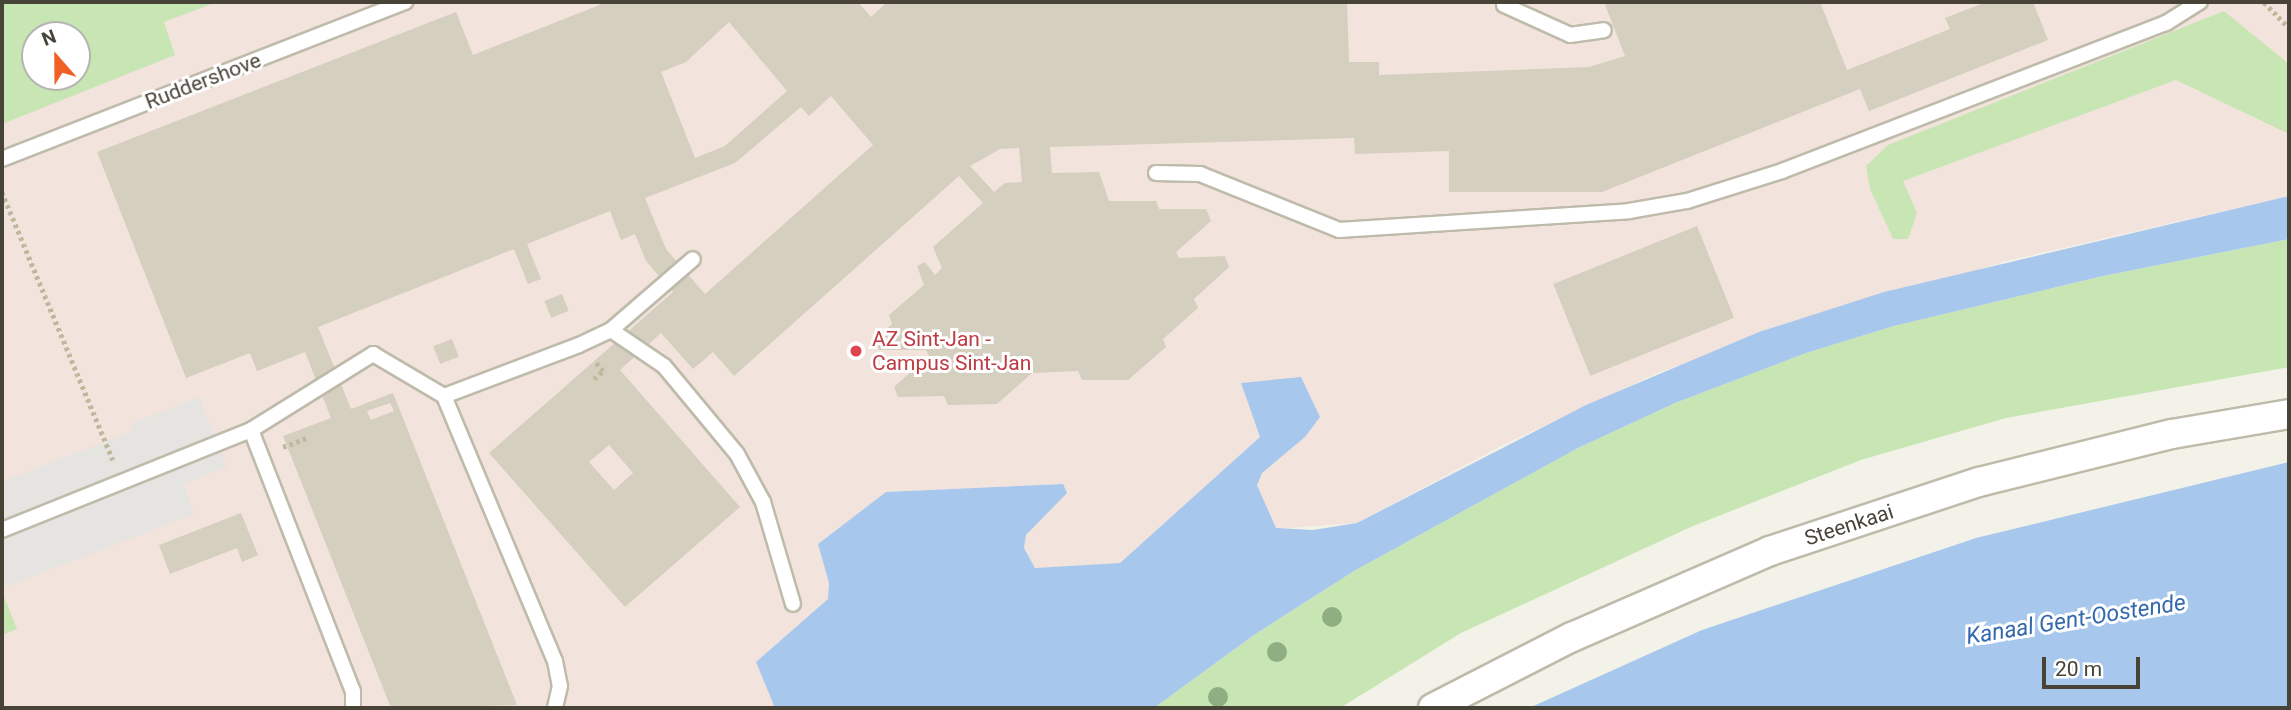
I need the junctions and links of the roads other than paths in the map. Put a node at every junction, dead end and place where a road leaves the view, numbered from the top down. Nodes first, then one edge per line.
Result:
1 (405, 2) edge
2 (2200, 2) edge
3 (1504, 5) dead end
4 (1604, 30) dead end
5 (2, 159) edge
6 (1156, 173) dead end
7 (693, 259) dead end
8 (611, 330) junction
9 (444, 396) junction
10 (2289, 414) edge
11 (251, 430) junction
12 (2, 530) edge
13 (793, 604) dead end
14 (353, 708) edge
15 (555, 708) edge
16 (1433, 708) edge

1 - 5 lane, Ruddershove
2 - 6 lane
3 - 4 lane
7 - 8 lane
8 - 9 lane
8 - 13 lane
9 - 11 lane
9 - 15 lane
10 - 16 street, Steenkaai
11 - 12 lane
11 - 14 lane

